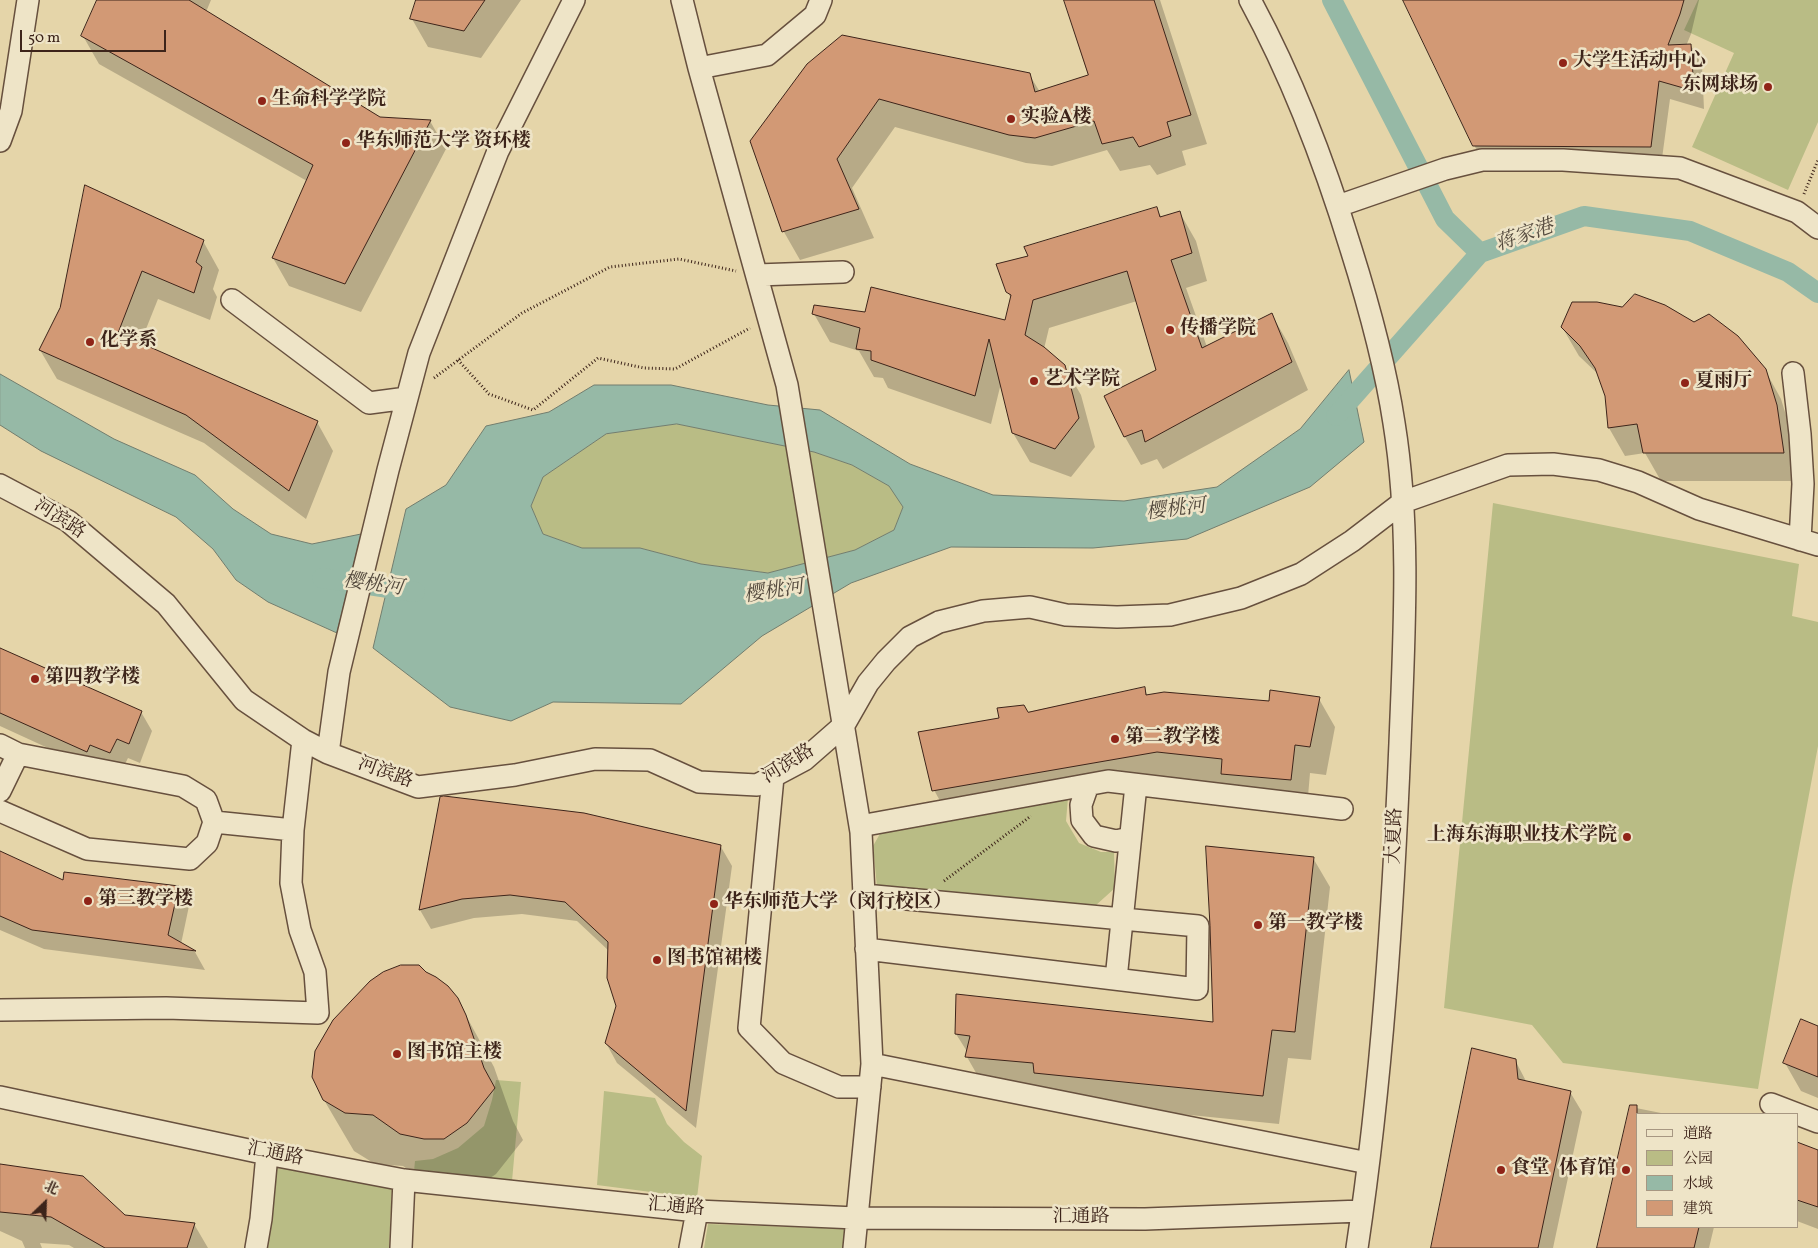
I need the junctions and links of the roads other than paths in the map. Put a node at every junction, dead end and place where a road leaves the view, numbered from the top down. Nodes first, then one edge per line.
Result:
1 (28, 0) edge
2 (574, 0) edge
3 (682, 0) edge
4 (821, 0) edge
5 (1250, 0) edge
6 (699, 68) junction
7 (0, 141) edge
8 (1338, 206) junction
9 (1818, 228) edge
10 (844, 272) dead end
11 (757, 275) junction
12 (232, 300) dead end
13 (1793, 373) dead end
14 (407, 398) junction
15 (0, 485) edge
16 (1404, 502) junction
17 (1809, 542) edge
18 (844, 725) junction
19 (303, 740) junction
20 (9, 749) edge
21 (328, 753) junction
22 (773, 777) junction
23 (1136, 784) junction
24 (1088, 785) junction
25 (0, 791) edge
26 (1342, 810) dead end
27 (0, 811) edge
28 (214, 822) junction
29 (860, 826) junction
30 (293, 830) junction
31 (1130, 838) junction
32 (864, 895) junction
33 (1121, 919) junction
34 (866, 949) junction
35 (1116, 979) junction
36 (0, 1010) edge
37 (872, 1064) junction
38 (870, 1087) junction
39 (0, 1097) edge
40 (1771, 1104) dead end
41 (1794, 1113) edge
42 (1798, 1114) edge
43 (1818, 1122) edge
44 (267, 1154) junction
45 (1368, 1163) junction
46 (404, 1180) junction
47 (696, 1211) junction
48 (1362, 1211) junction
49 (856, 1218) junction
50 (256, 1248) edge
51 (401, 1248) edge
52 (690, 1248) edge
53 (854, 1248) edge
54 (1357, 1248) edge

1 - 7 street
2 - 14 street
3 - 6 street
4 - 6 street
5 - 8 street, 大夏路
6 - 11 street
8 - 9 street
8 - 16 street, 大夏路
10 - 11 street
11 - 18 street
12 - 14 street
13 - 17 street
14 - 21 street
15 - 19 street, 河滨路
16 - 17 street, 河滨路
16 - 18 street, 河滨路
16 - 45 street, 大夏路
18 - 22 street, 河滨路
18 - 29 street
19 - 21 street, 河滨路
19 - 30 street
20 - 25 street
20 - 28 street
21 - 22 street, 河滨路
22 - 38 street
23 - 24 street
23 - 26 street
23 - 31 street
24 - 29 street
24 - 31 street
27 - 28 street
28 - 30 street
29 - 32 street
30 - 36 street
31 - 33 street
32 - 33 street
32 - 34 street
33 - 35 street
33 - 35 street
34 - 35 street
34 - 37 street
37 - 38 street
37 - 45 street
38 - 49 street
39 - 44 street, 汇通路
40 - 41 street
42 - 43 street
44 - 46 street, 汇通路
44 - 50 street
45 - 48 street, 大夏路
46 - 47 street, 汇通路
46 - 51 street
47 - 49 street, 汇通路
47 - 52 street
48 - 49 street, 汇通路
48 - 54 street, 大夏路
49 - 53 street

